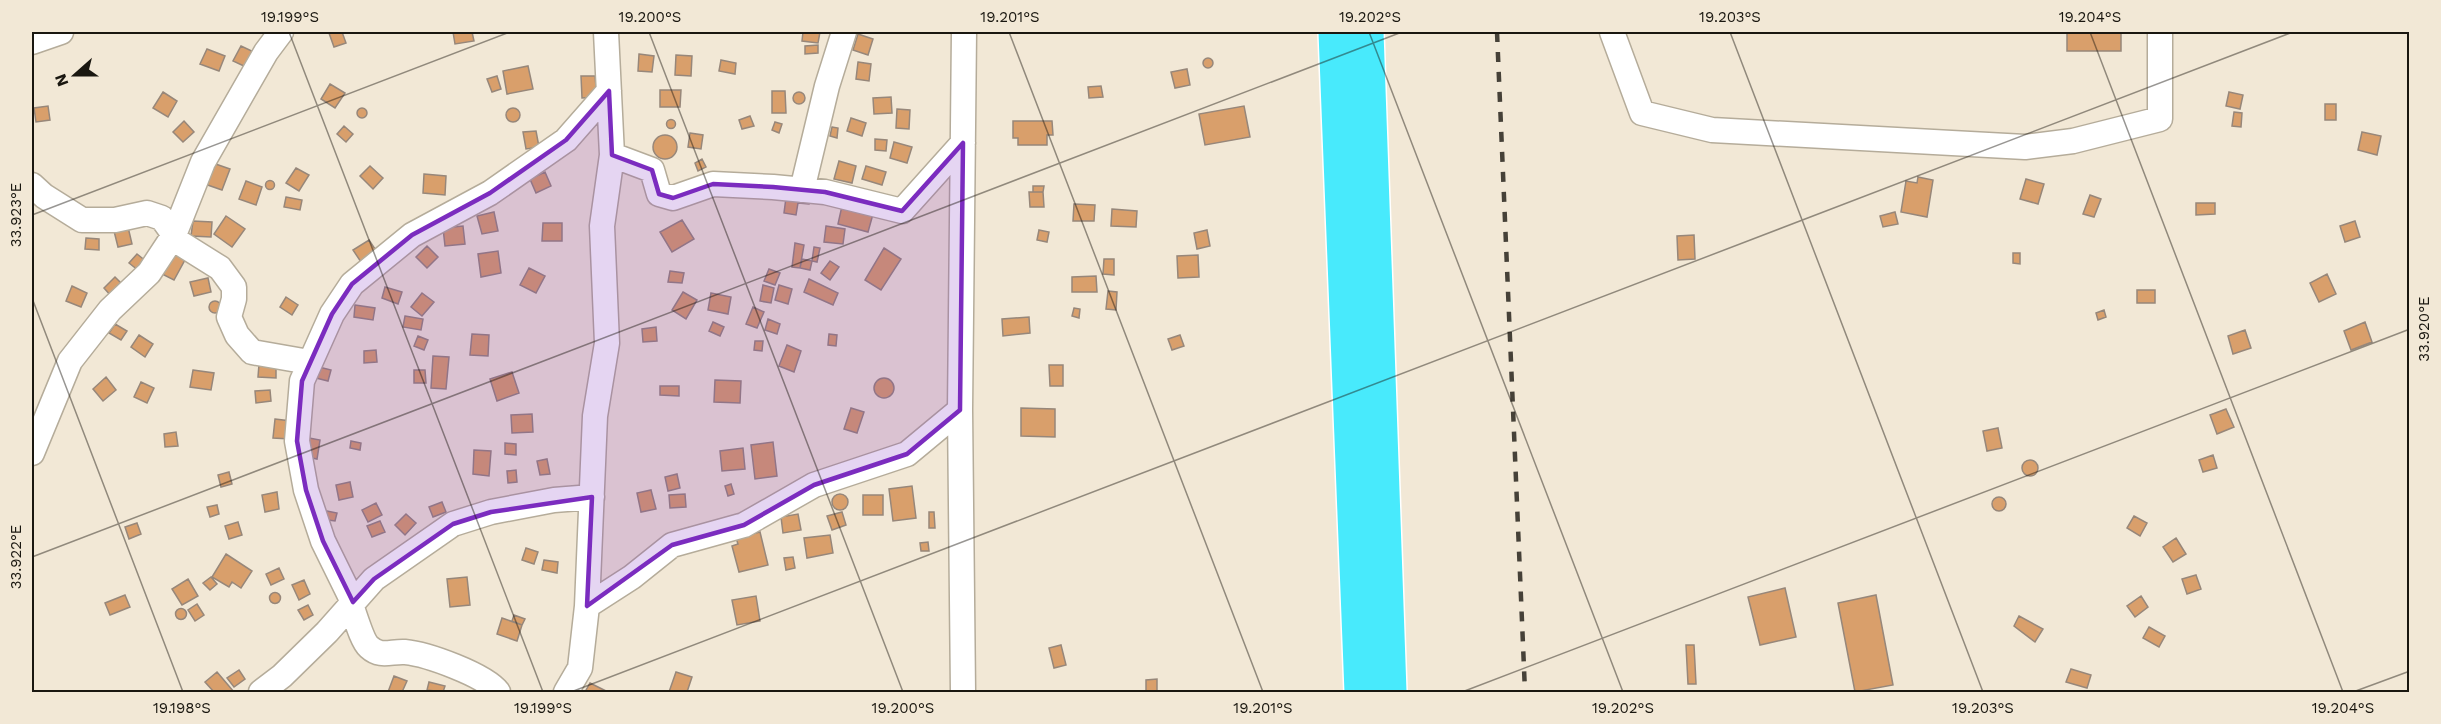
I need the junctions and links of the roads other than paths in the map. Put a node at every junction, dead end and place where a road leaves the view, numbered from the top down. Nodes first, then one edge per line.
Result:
1 (61, 32) edge
2 (281, 32) edge
3 (606, 32) edge
4 (844, 32) edge
5 (964, 32) edge
6 (1335, 32) edge
7 (1367, 32) edge
8 (1612, 32) edge
9 (2160, 32) edge
10 (34, 38) edge
11 (609, 91) junction
12 (963, 143) junction
13 (612, 155) junction
14 (32, 185) edge
15 (802, 190) junction
16 (174, 236) junction
17 (309, 362) junction
18 (960, 410) junction
19 (32, 453) edge
20 (592, 497) junction
21 (352, 604) junction
22 (587, 606) junction
23 (261, 693) edge
24 (498, 693) edge
25 (566, 693) edge
26 (963, 693) edge
27 (1361, 693) edge
28 (1390, 693) edge

1 - 10 street
2 - 16 street
3 - 11 street
4 - 15 street
5 - 12 street
6 - 27 highway
7 - 28 highway
8 - 9 street
11 - 13 street
11 - 17 street
12 - 15 street
12 - 18 street
13 - 15 street
13 - 20 street
14 - 16 street
16 - 17 street
16 - 19 street
17 - 21 street
18 - 22 street
18 - 26 street
20 - 21 street
20 - 22 street
21 - 23 street
21 - 24 street
22 - 25 street

